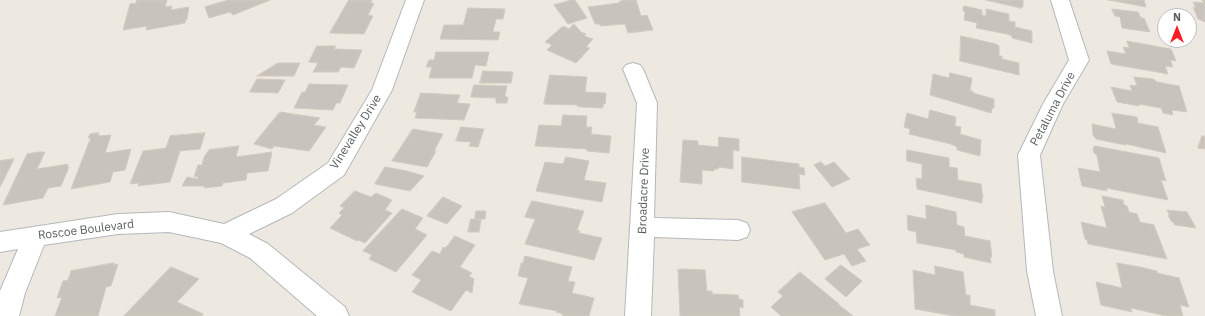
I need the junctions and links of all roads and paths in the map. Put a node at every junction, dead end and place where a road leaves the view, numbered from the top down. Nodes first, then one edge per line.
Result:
1 (415, 0) edge
2 (1060, 0) edge
3 (632, 69) dead end
4 (642, 227) junction
5 (738, 230) dead end
6 (226, 234) junction
7 (36, 236) junction
8 (0, 242) edge
9 (6, 316) edge
10 (336, 316) edge
11 (638, 316) edge
12 (1049, 316) edge

1 - 6 street, Vinevalley Drive
2 - 12 street, Petaluma Drive
3 - 4 street, Broadacre Drive
4 - 5 street
4 - 11 street, Broadacre Drive
6 - 7 street, Roscoe Boulevard
6 - 10 street, Roscoe Boulevard
7 - 8 street, Roscoe Boulevard
7 - 9 street

